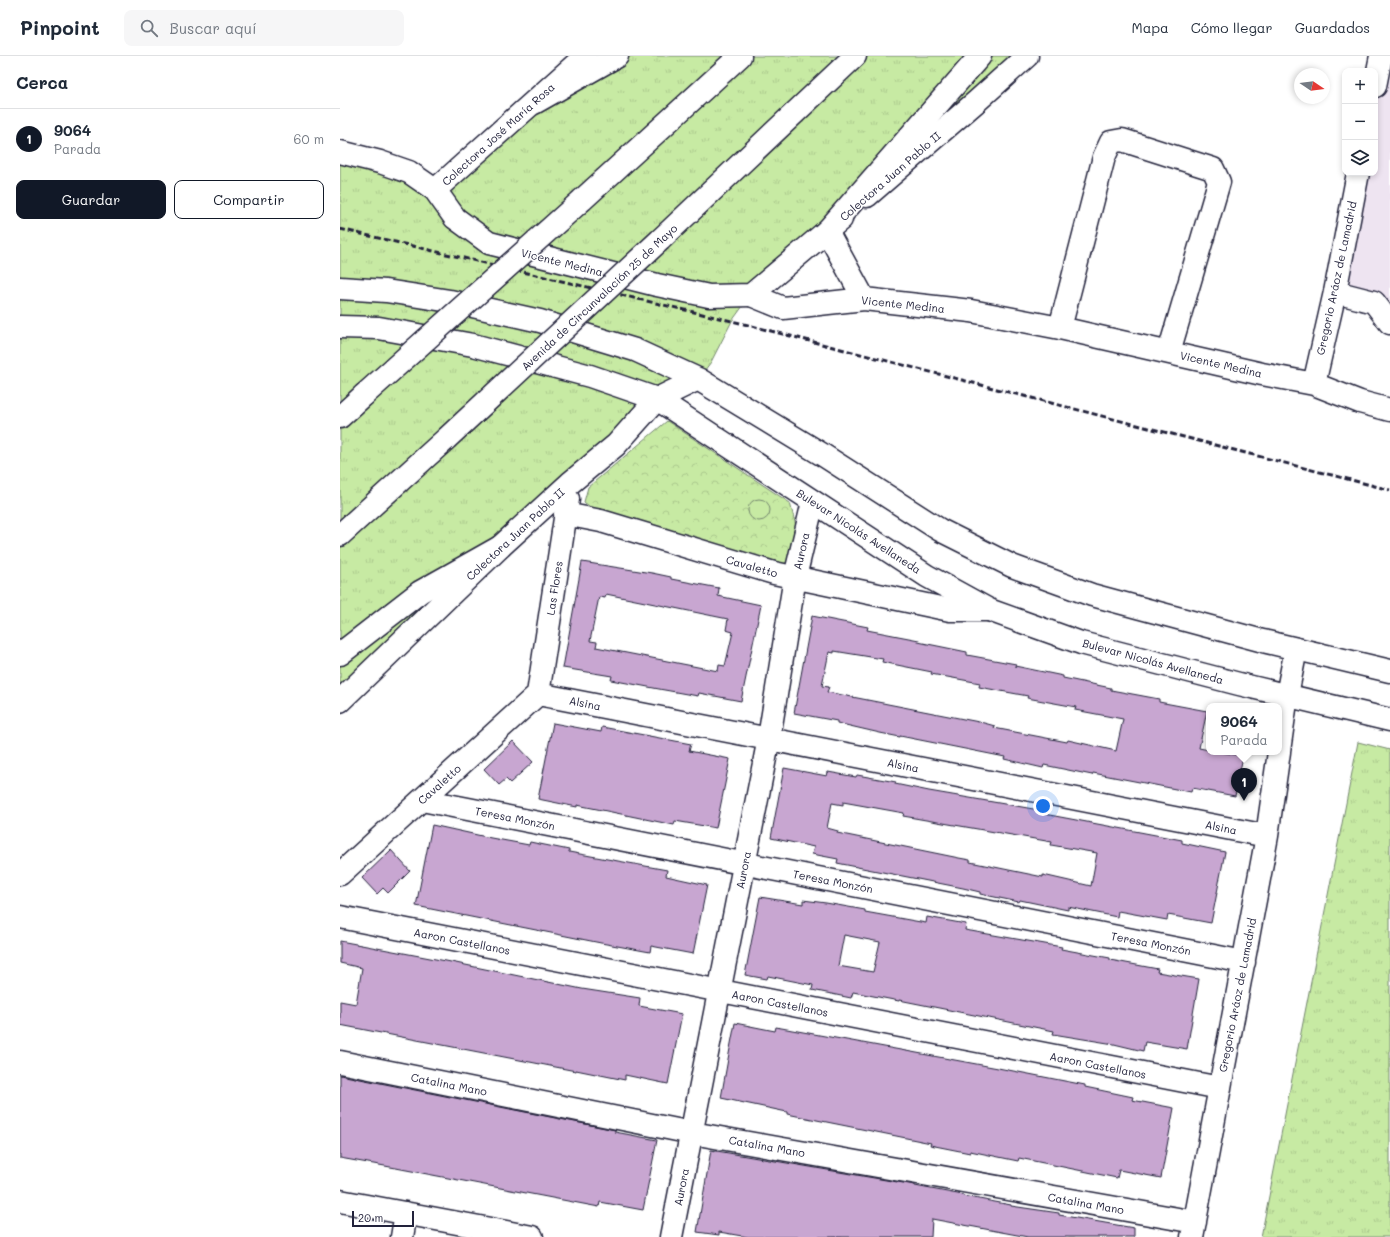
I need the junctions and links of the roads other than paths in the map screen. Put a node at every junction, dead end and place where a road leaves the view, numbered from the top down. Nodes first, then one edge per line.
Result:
1 (585, 56) edge
2 (617, 56) edge
3 (740, 56) edge
4 (855, 56) edge
5 (980, 56) edge
6 (1027, 56) edge
7 (1381, 56) edge
8 (1378, 71) edge
9 (534, 103) junction
10 (340, 152) edge
11 (1357, 176) edge
12 (435, 190) junction
13 (827, 231) junction
14 (340, 288) edge
15 (1335, 292) junction
16 (751, 295) junction
17 (864, 299) junction
18 (1390, 323) edge
19 (340, 327) edge
20 (1060, 328) junction
21 (1169, 352) junction
22 (698, 379) junction
23 (1314, 384) junction
24 (657, 400) junction
25 (1390, 410) edge
26 (340, 417) edge
27 (570, 483) junction
28 (813, 502) junction
29 (565, 514) junction
30 (340, 535) edge
31 (500, 547) junction
32 (795, 577) junction
33 (989, 610) junction
34 (1296, 649) junction
35 (340, 654) edge
36 (1390, 671) edge
37 (538, 694) junction
38 (1287, 695) junction
39 (340, 701) edge
40 (1390, 720) edge
41 (1282, 731) edge
42 (769, 738) junction
43 (1279, 755) edge
44 (422, 800) junction
45 (1267, 836) junction
46 (744, 864) junction
47 (340, 874) edge
48 (340, 917) edge
49 (1244, 962) junction
50 (719, 991) junction
51 (340, 1062) edge
52 (1220, 1088) junction
53 (692, 1132) junction
54 (340, 1201) edge
55 (406, 1213) junction
56 (1193, 1230) edge
57 (402, 1237) edge
58 (532, 1237) edge
59 (671, 1237) edge

1 - 9 main road, Colectora José María Rosa
2 - 9 main road
3 - 26 main road, bridge
4 - 30 main road, Avenida de Circunvalación 25 de Mayo, bridge
5 - 13 main road
6 - 13 main road, Colectora Juan Pablo II
7 - 8 main road
9 - 12 main road, Colectora José María Rosa
10 - 12 main road, Colectora José María Rosa
11 - 15 main road, Gregorio Aráoz de Lamadrid
12 - 16 main road, Vicente Medina
13 - 16 main road, Colectora Juan Pablo II
13 - 17 main road
14 - 22 main road
15 - 18 main road
15 - 23 main road, Gregorio Aráoz de Lamadrid
16 - 17 main road, Vicente Medina
17 - 20 main road, Vicente Medina
19 - 24 main road, Bulevar Nicolás Avellaneda
20 - 21 main road, Vicente Medina
20 - 21 main road
21 - 23 main road, Vicente Medina
22 - 24 main road, Colectora Juan Pablo II
22 - 34 main road
23 - 25 main road, Vicente Medina
24 - 27 main road, Colectora Juan Pablo II
24 - 28 main road, Bulevar Nicolás Avellaneda
27 - 29 main road, Las Flores
27 - 31 main road, Colectora Juan Pablo II
28 - 32 main road, Aurora
28 - 33 main road, Bulevar Nicolás Avellaneda
29 - 32 main road, Cavaletto
29 - 37 main road, Las Flores
31 - 35 main road
31 - 39 main road, Colectora Juan Pablo II
32 - 33 main road, Cavaletto
32 - 42 main road, Aurora
33 - 38 main road, Bulevar Nicolás Avellaneda
34 - 36 main road
34 - 38 main road, Gregorio Aráoz de Lamadrid
37 - 42 main road, Alsina
37 - 44 main road, Cavaletto
38 - 40 main road, Bulevar Nicolás Avellaneda
38 - 41 main road, Gregorio Aráoz de Lamadrid
42 - 45 main road, Alsina
42 - 46 main road, Aurora
43 - 45 main road, Gregorio Aráoz de Lamadrid
44 - 46 main road, Teresa Monzón
44 - 47 main road, Cavaletto
45 - 49 main road, Gregorio Aráoz de Lamadrid
46 - 49 main road, Teresa Monzón
46 - 50 main road, Aurora
48 - 50 main road, Aaron Castellanos
49 - 52 main road, Gregorio Aráoz de Lamadrid
50 - 52 main road, Aaron Castellanos
50 - 53 main road, Aurora
51 - 53 main road, Catalina Mano
52 - 56 main road, Gregorio Aráoz de Lamadrid
53 - 56 main road, Catalina Mano
53 - 59 main road, Aurora
54 - 55 main road
55 - 57 main road
55 - 58 main road

